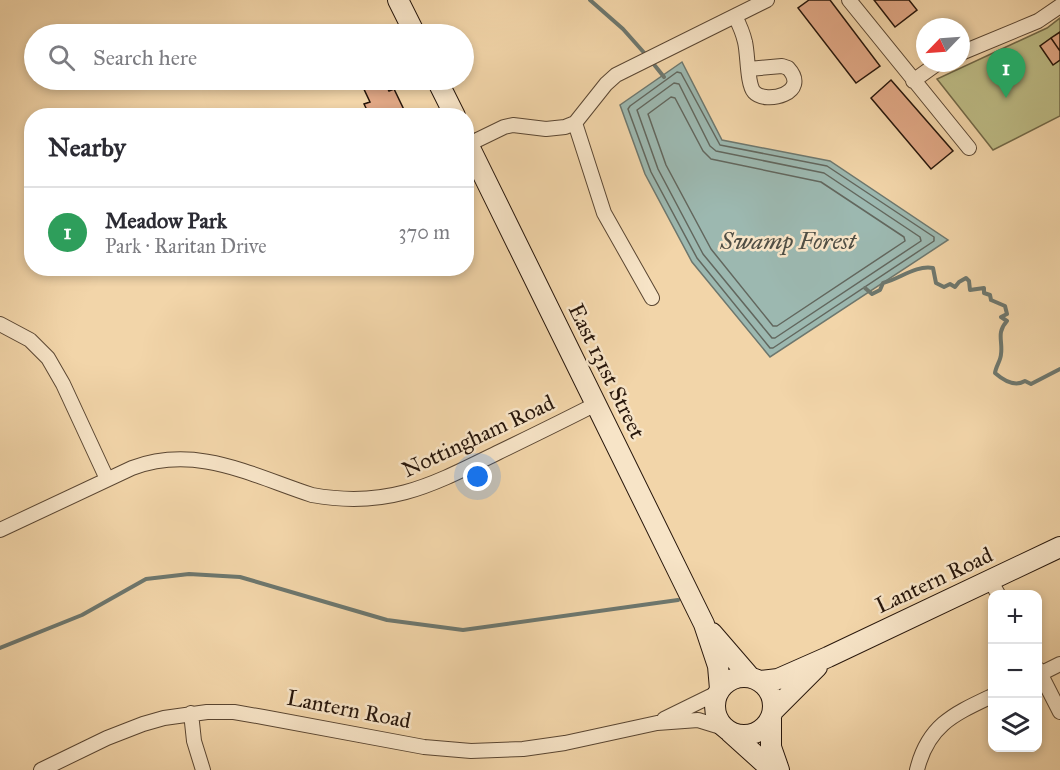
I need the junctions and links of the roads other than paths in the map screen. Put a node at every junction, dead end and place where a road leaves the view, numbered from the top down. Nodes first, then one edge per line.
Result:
1 (398, 0) edge
2 (766, 0) edge
3 (849, 0) edge
4 (1060, 6) edge
5 (735, 15) junction
6 (410, 24) edge
7 (970, 49) edge
8 (749, 69) dead end
9 (926, 72) edge
10 (913, 81) junction
11 (442, 90) edge
12 (451, 108) edge
13 (575, 123) junction
14 (474, 140) edge
15 (969, 148) dead end
16 (474, 154) edge
17 (652, 298) dead end
18 (0, 324) edge
19 (596, 404) junction
20 (107, 479) junction
21 (0, 530) edge
22 (1060, 547) edge
23 (994, 587) edge
24 (704, 624) junction
25 (828, 657) junction
26 (1060, 664) edge
27 (1042, 671) edge
28 (755, 679) junction
29 (1042, 680) edge
30 (718, 691) junction
31 (989, 698) edge
32 (1060, 712) edge
33 (190, 713) junction
34 (772, 715) junction
35 (657, 723) junction
36 (727, 730) junction
37 (41, 770) edge
38 (203, 770) edge
39 (771, 770) edge
40 (778, 770) edge
41 (917, 770) edge

1 - 6 street
2 - 5 street
3 - 10 street
4 - 7 street
5 - 8 street
5 - 13 street
9 - 10 street
10 - 15 street
11 - 12 street
13 - 14 street
13 - 17 street
16 - 19 street, East 131st Street
18 - 20 street
19 - 20 street, Nottingham Road
19 - 24 street, East 131st Street
20 - 21 street, Nottingham Road
22 - 23 street, Lantern Road
23 - 25 street, Lantern Road
24 - 28 street, East 131st Street
24 - 30 street, East 131st Street
25 - 28 street, Lantern Road
25 - 34 street, Lantern Road
26 - 27 street
28 - 30 street
28 - 34 street
29 - 32 street
30 - 35 street, Lantern Road
30 - 36 street
31 - 41 street
33 - 35 street, Lantern Road
33 - 37 street, Lantern Road
33 - 38 street
34 - 36 street
34 - 40 street
35 - 36 street, Lantern Road
36 - 39 street

